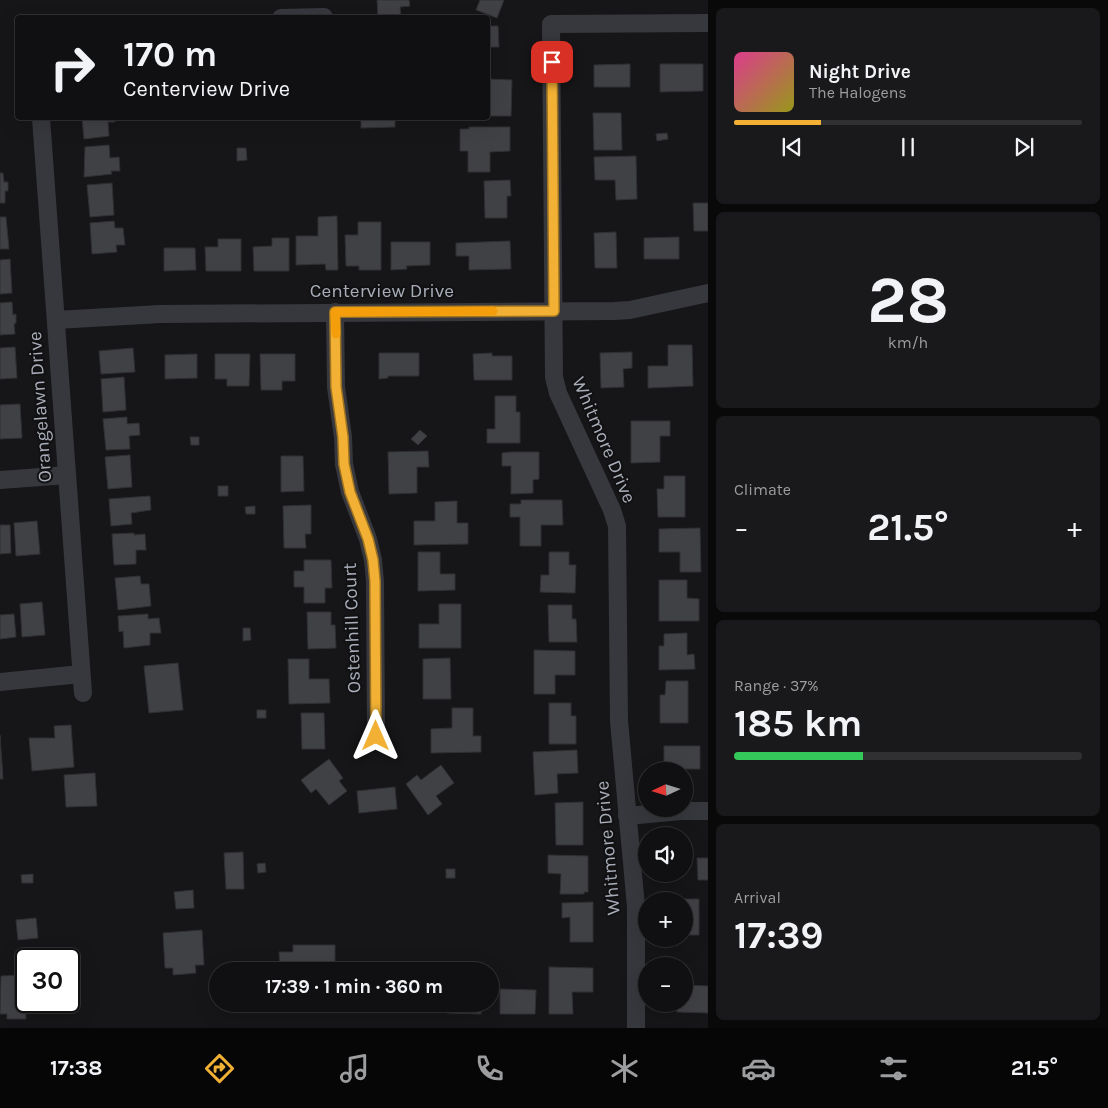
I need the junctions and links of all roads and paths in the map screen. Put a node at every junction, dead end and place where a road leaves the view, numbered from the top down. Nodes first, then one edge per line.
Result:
1 (708, 23) edge
2 (41, 120) edge
3 (708, 293) edge
4 (554, 311) junction
5 (335, 312) junction
6 (56, 320) junction
7 (67, 476) junction
8 (0, 480) edge
9 (81, 674) junction
10 (0, 682) edge
11 (83, 693) dead end
12 (376, 736) dead end
13 (708, 811) edge
14 (627, 816) junction
15 (636, 1028) edge

1 - 4 street, Whitmore Drive
2 - 6 street, Orangelawn Drive
3 - 4 street, Centerview Drive
4 - 5 street, Centerview Drive
4 - 14 street, Whitmore Drive
5 - 6 street, Centerview Drive
5 - 12 street, Ostenhill Court
6 - 7 street, Orangelawn Drive
7 - 8 street
7 - 9 street, Orangelawn Drive
9 - 10 street
9 - 11 street, Orangelawn Drive
13 - 14 street
14 - 15 street, Whitmore Drive

